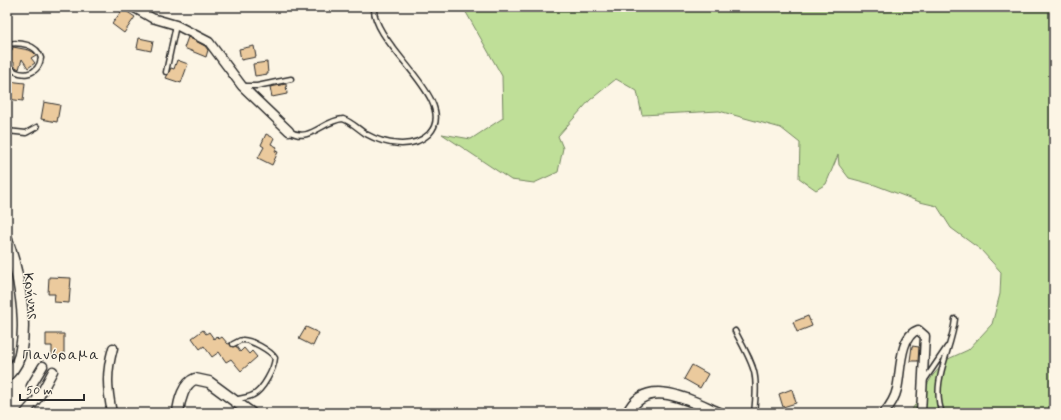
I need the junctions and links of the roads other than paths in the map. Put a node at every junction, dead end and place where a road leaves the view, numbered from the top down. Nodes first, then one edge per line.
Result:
1 (132, 7) edge
2 (374, 7) edge
3 (176, 25) junction
4 (7, 44) edge
5 (7, 65) edge
6 (166, 72) dead end
7 (291, 79) dead end
8 (242, 86) junction
9 (38, 127) dead end
10 (7, 131) edge
11 (289, 132) joint
12 (7, 240) edge
13 (955, 319) dead end
14 (735, 331) dead end
15 (951, 342) junction
16 (233, 344) dead end
17 (113, 348) dead end
18 (43, 366) dead end
19 (53, 370) dead end
20 (7, 376) edge
21 (922, 383) junction
22 (39, 397) junction
23 (234, 400) junction
24 (25, 413) edge
25 (112, 413) edge
26 (178, 413) edge
27 (251, 413) edge
28 (628, 413) edge
29 (719, 413) edge
30 (754, 413) edge
31 (884, 413) edge
32 (921, 413) edge
33 (942, 413) edge

1 - 3 street
2 - 11 lane
3 - 6 lane
3 - 8 street
4 - 5 lane
7 - 8 lane
8 - 11 street
9 - 10 lane
12 - 20 street, Κρήνης
13 - 15 lane
14 - 30 lane
15 - 21 lane
15 - 33 lane
16 - 23 lane
17 - 25 street
18 - 22 street
19 - 22 street
21 - 31 street
21 - 32 street
22 - 24 street
23 - 26 street
23 - 27 street
28 - 29 street

